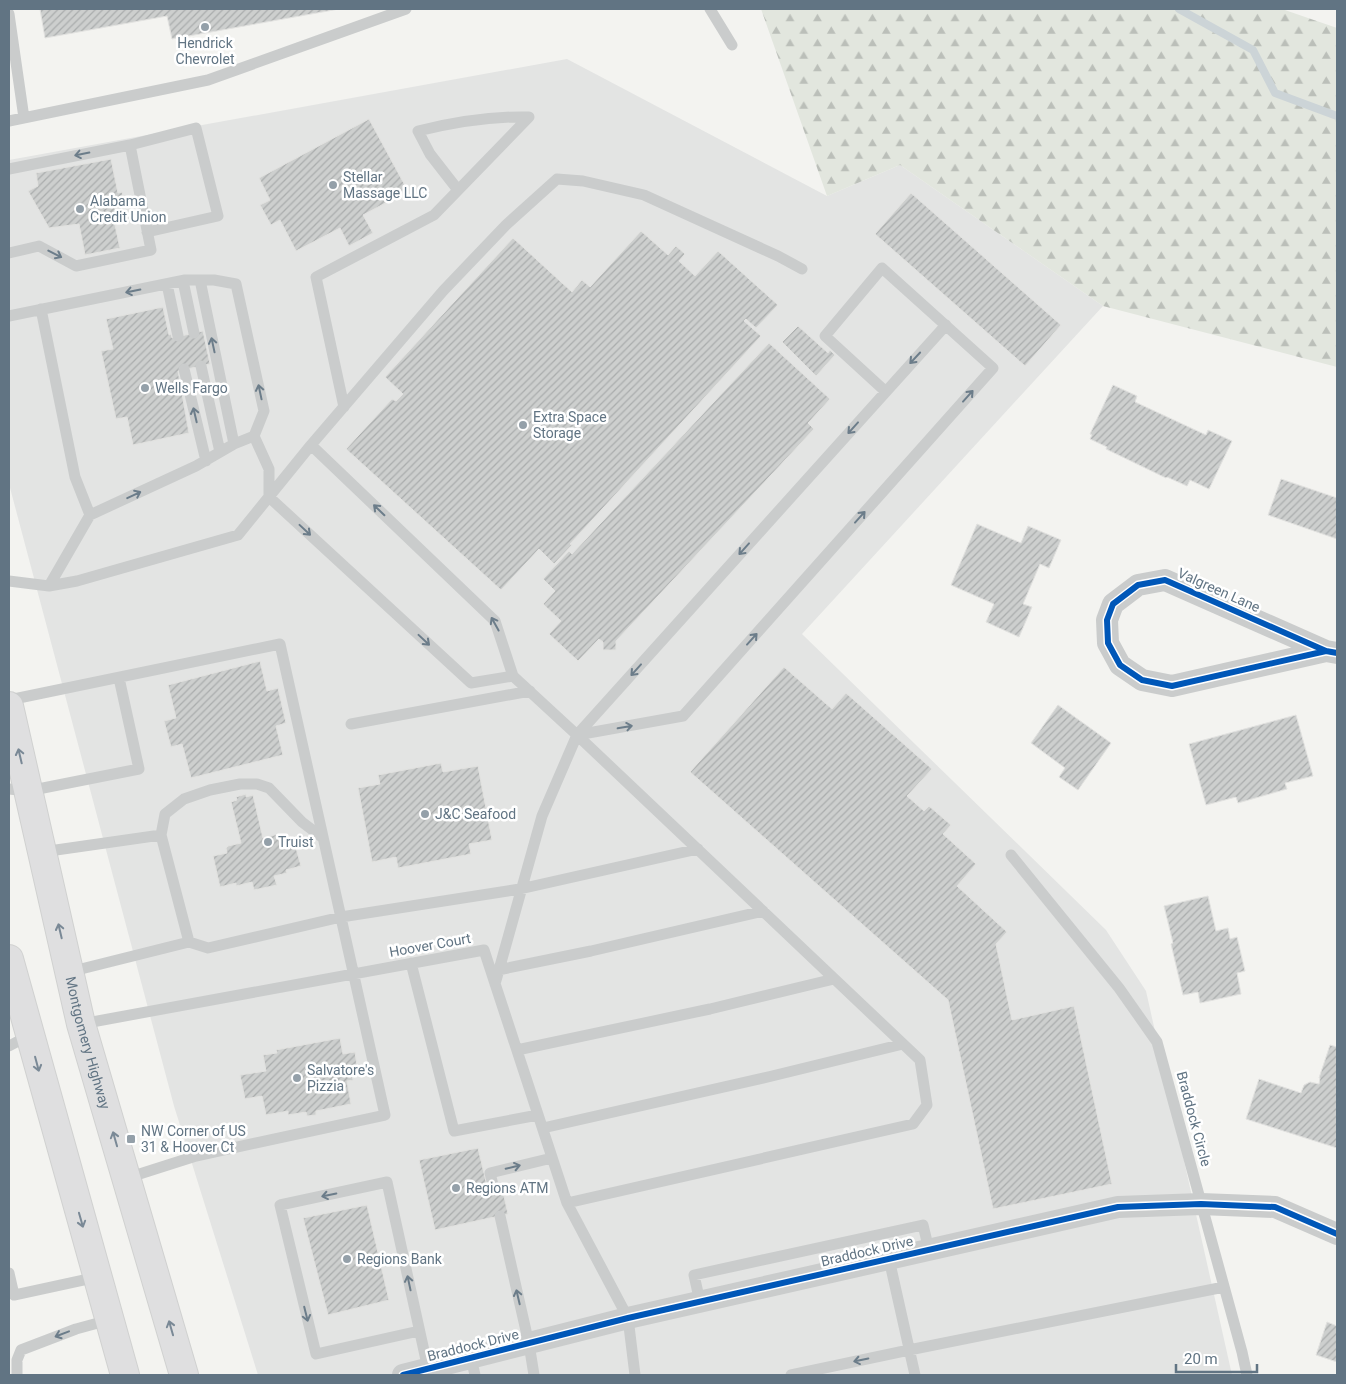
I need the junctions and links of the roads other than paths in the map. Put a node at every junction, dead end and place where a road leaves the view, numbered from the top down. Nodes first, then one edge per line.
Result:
1 (406, 9) edge
2 (710, 9) edge
3 (9, 14) edge
4 (732, 45) dead end
5 (24, 118) junction
6 (9, 122) edge
7 (130, 145) junction
8 (9, 169) edge
9 (458, 190) junction
10 (147, 232) junction
11 (9, 253) edge
12 (802, 269) dead end
13 (200, 280) junction
14 (183, 281) junction
15 (167, 284) junction
16 (41, 309) junction
17 (9, 316) edge
18 (946, 325) junction
19 (194, 333) dead end
20 (178, 336) dead end
21 (201, 366) dead end
22 (184, 370) dead end
23 (885, 391) junction
24 (344, 407) junction
25 (254, 436) junction
26 (234, 444) junction
27 (311, 446) junction
28 (220, 452) junction
29 (206, 461) junction
30 (269, 497) junction
31 (90, 516) junction
32 (9, 581) edge
33 (49, 586) junction
34 (1332, 652) edge
35 (513, 676) junction
36 (119, 678) junction
37 (530, 691) junction
38 (9, 700) edge
39 (9, 706) edge
40 (351, 724) dead end
41 (577, 735) junction
42 (18, 790) edge
43 (160, 835) junction
44 (323, 838) junction
45 (698, 849) junction
46 (42, 852) junction
47 (1011, 855) dead end
48 (520, 889) junction
49 (763, 911) junction
50 (341, 916) junction
51 (189, 942) junction
52 (9, 964) edge
53 (411, 964) junction
54 (498, 970) junction
55 (69, 972) junction
56 (354, 974) junction
57 (834, 979) junction
58 (495, 984) junction
59 (81, 1024) junction
60 (19, 1041) edge
61 (903, 1044) junction
62 (517, 1050) junction
63 (538, 1115) junction
64 (543, 1128) junction
65 (552, 1158) junction
66 (126, 1178) junction
67 (494, 1189) dead end
68 (567, 1203) junction
69 (1202, 1204) junction
70 (500, 1216) dead end
71 (1337, 1234) edge
72 (929, 1250) junction
73 (889, 1259) junction
74 (9, 1273) edge
75 (97, 1277) junction
76 (1224, 1286) junction
77 (11, 1296) edge
78 (700, 1302) junction
79 (628, 1318) junction
80 (109, 1320) junction
81 (419, 1331) junction
82 (529, 1344) junction
83 (909, 1350) junction
84 (473, 1367) edge
85 (428, 1369) junction
86 (17, 1375) edge
87 (125, 1375) edge
88 (184, 1375) edge
89 (403, 1375) edge
90 (534, 1375) edge
91 (635, 1375) edge
92 (791, 1375) edge
93 (915, 1375) edge
94 (1247, 1375) edge

1 - 5 lane
2 - 4 lane
3 - 5 lane
5 - 6 lane
7 -> 8 lane
7 - 10 lane
7 - 10 lane
9 - 9 lane
9 - 24 lane
11 -> 10 lane
12 - 24 lane
13 - 14 lane
25 -> 13 lane
26 -> 13 lane
14 - 15 lane
14 - 19 lane
15 -> 16 lane
15 - 20 lane
16 - 17 lane
16 - 31 lane
18 -> 23 lane
18 - 23 lane
41 -> 18 lane
21 - 28 lane
29 -> 22 lane
23 -> 41 lane
24 - 27 lane
25 - 26 lane
25 - 30 lane
26 - 28 lane
27 - 30 lane
35 -> 27 lane
28 - 29 lane
31 -> 29 lane
30 - 33 lane
30 -> 35 lane
31 - 33 lane
32 - 33 lane
34 - 34 street, Valgreen Lane
35 - 37 lane
36 - 38 lane
36 - 42 lane
36 - 44 lane
37 - 40 lane
37 - 41 lane
42 -> 39 main road, Montgomery Highway
41 - 45 lane
41 - 48 lane
42 - 46 main road, Montgomery Highway
43 - 44 lane
43 - 46 lane
43 - 51 lane
44 - 50 lane
45 - 48 lane
45 - 49 lane
55 -> 46 main road, Montgomery Highway
47 - 69 lane, Braddock Circle
48 - 50 lane
48 - 54 lane
49 - 54 lane
49 - 57 lane
50 - 51 lane
50 - 56 lane
51 - 55 lane
52 - 60 main road
53 - 56 lane, Hoover Court
53 - 58 lane, Hoover Court
53 - 63 lane
54 - 58 lane
55 - 59 main road, Montgomery Highway
56 - 59 lane, Hoover Court
56 - 66 lane
57 - 61 lane
57 - 62 lane
58 - 62 lane, Hoover Court
66 -> 59 main road, Montgomery Highway
60 -> 75 main road
61 - 64 lane
61 - 68 lane
62 - 63 lane, Hoover Court
63 - 64 lane, Hoover Court
64 - 65 lane, Hoover Court
67 -> 65 lane
65 - 68 lane, Hoover Court
88 -> 66 main road, Montgomery Highway
68 - 79 lane, Hoover Court
69 - 71 street, Braddock Drive
69 - 72 street, Braddock Drive
69 - 76 lane, Braddock Circle
82 -> 70 lane
72 - 73 street, Braddock Drive
72 - 78 lane
73 - 78 street, Braddock Drive
73 - 83 lane
74 - 77 lane
75 - 77 lane
75 - 80 main road
76 - 83 lane
76 - 94 lane, Braddock Circle
78 - 79 street, Braddock Drive
79 - 82 street, Braddock Drive
79 - 91 lane
80 -> 86 lane
80 - 87 main road
81 -> 81 lane
81 - 85 lane
82 - 84 street, Braddock Drive
82 - 90 lane
83 -> 92 lane
83 - 93 lane
84 - 85 street, Braddock Drive
85 - 89 street, Braddock Drive

